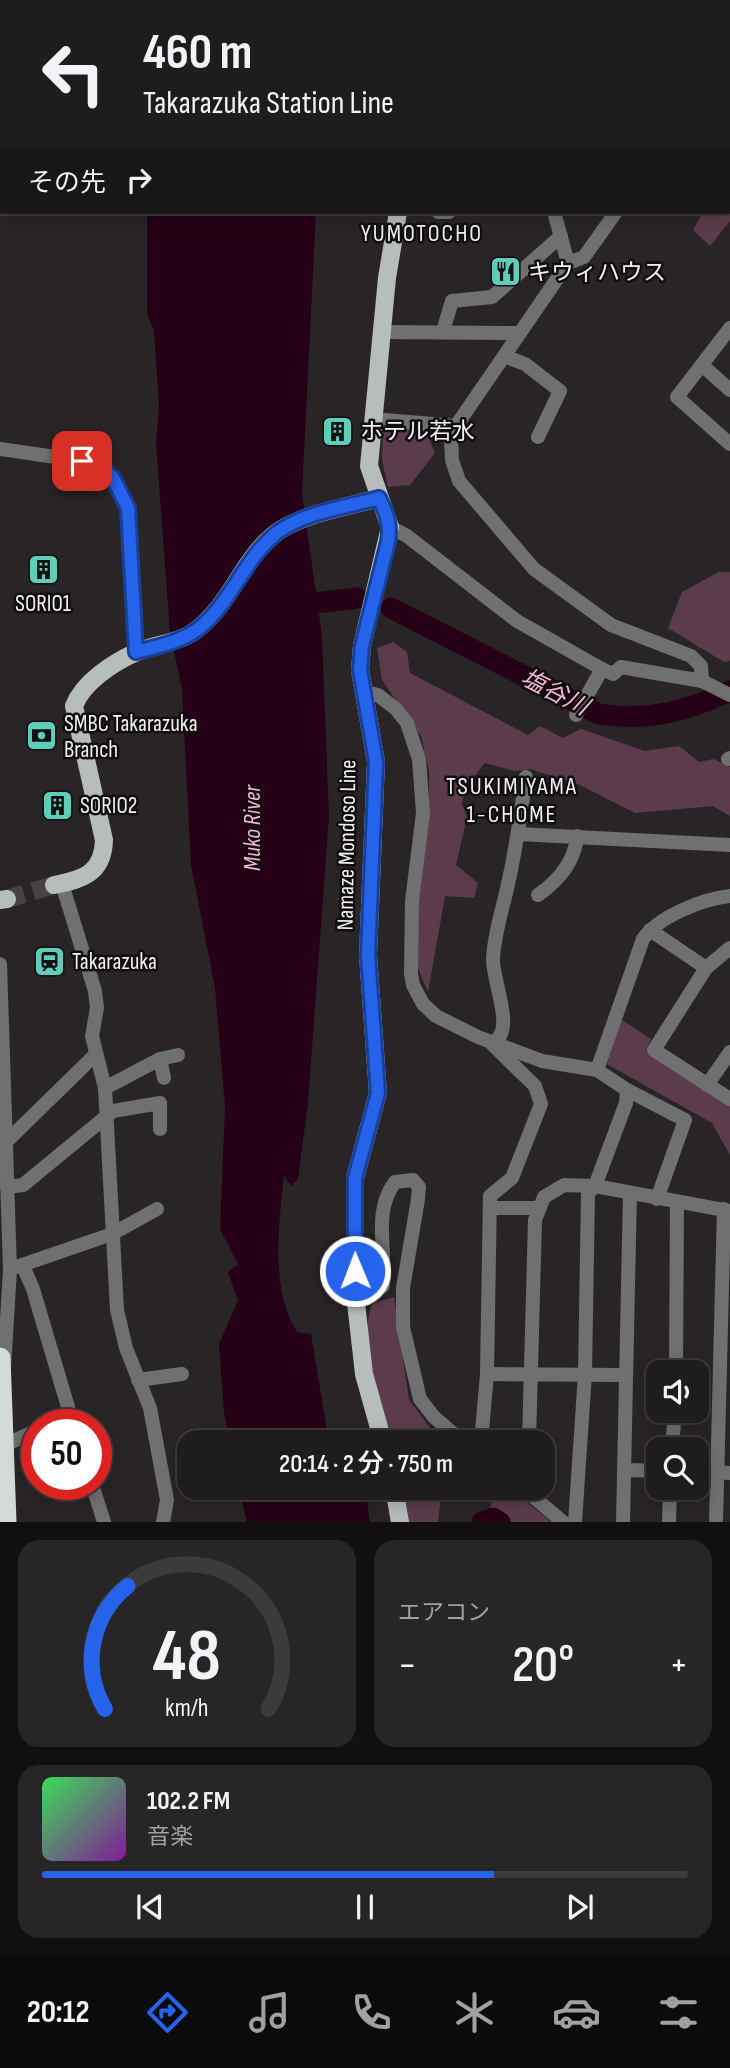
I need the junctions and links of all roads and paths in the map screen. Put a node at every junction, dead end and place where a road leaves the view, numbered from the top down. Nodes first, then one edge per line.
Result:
1 (398, 214) edge
2 (555, 214) edge
3 (615, 214) edge
4 (561, 236) junction
5 (568, 263) junction
6 (730, 328) edge
7 (443, 331) junction
8 (381, 332) junction
9 (520, 333) junction
10 (504, 356) junction
11 (703, 366) junction
12 (730, 390) edge
13 (373, 419) junction
14 (456, 426) junction
15 (538, 437) dead end
16 (730, 444) edge
17 (0, 449) edge
18 (379, 498) junction
19 (390, 527) junction
20 (142, 650) junction
21 (602, 669) junction
22 (702, 681) junction
23 (362, 691) junction
24 (729, 701) edge
25 (576, 715) dead end
26 (526, 777) dead end
27 (518, 834) junction
28 (577, 836) junction
29 (730, 845) edge
30 (58, 885) joint
31 (538, 895) dead end
32 (730, 896) edge
33 (650, 930) junction
34 (730, 948) edge
35 (0, 964) edge
36 (706, 968) junction
37 (490, 1040) junction
38 (730, 1052) edge
39 (96, 1054) junction
40 (178, 1055) dead end
41 (160, 1059) junction
42 (597, 1070) junction
43 (164, 1078) dead end
44 (707, 1085) junction
45 (105, 1088) junction
46 (627, 1090) junction
47 (730, 1099) edge
48 (106, 1117) junction
49 (160, 1129) dead end
50 (6, 1142) junction
51 (595, 1186) junction
52 (7, 1187) junction
53 (630, 1194) junction
54 (657, 1199) junction
55 (677, 1203) junction
56 (490, 1208) junction
57 (157, 1209) dead end
58 (537, 1209) junction
59 (727, 1210) edge
60 (112, 1234) junction
61 (16, 1268) junction
62 (355, 1294) junction
63 (0, 1358) edge
64 (676, 1360) edge
65 (182, 1374) dead end
66 (487, 1374) junction
67 (585, 1374) junction
68 (531, 1375) junction
69 (625, 1375) junction
70 (138, 1380) junction
71 (1, 1394) edge
72 (68, 1409) edge
73 (379, 1430) edge
74 (449, 1430) edge
75 (482, 1430) edge
76 (529, 1430) edge
77 (21, 1438) edge
78 (3, 1446) junction
79 (626, 1470) junction
80 (646, 1471) edge
81 (723, 1472) edge
82 (97, 1500) edge
83 (396, 1500) edge
84 (538, 1500) edge
85 (670, 1500) edge
86 (6, 1522) edge
87 (104, 1522) edge
88 (163, 1522) edge
89 (400, 1522) edge
90 (563, 1522) edge
91 (575, 1522) edge
92 (623, 1522) edge
93 (669, 1522) edge
94 (716, 1522) edge

1 - 8 main road
2 - 4 street
3 - 5 street
4 - 5 street
4 - 7 street
5 - 9 street
6 - 11 street
7 - 8 street
7 - 9 street
8 - 13 main road
9 - 10 street
10 - 14 street
10 - 15 street
11 - 12 street
11 - 16 street
13 - 14 street
13 - 18 main road
14 - 22 street
17 - 20 street
18 - 19 main road
18 - 20 main road
19 - 21 street
19 - 23 main road, Namaze Mondoso Line
20 - 30 main road
21 - 22 street
21 - 25 street
22 - 24 street
23 - 37 street
23 - 62 main road, Namaze Mondoso Line
26 - 27 street
27 - 28 street
27 - 37 street
28 - 29 street
28 - 31 street
30 - 39 street
32 - 33 street
33 - 36 street
33 - 42 street
34 - 36 street
35 - 50 street
36 - 44 street
37 - 42 street
37 - 56 street
38 - 44 street
39 - 45 street
39 - 50 street
40 - 41 street
41 - 43 street
41 - 45 street
42 - 46 street
44 - 47 street
45 - 48 street
46 - 51 street
46 - 54 street
48 - 49 street
48 - 52 street
48 - 60 street
50 - 52 street
51 - 53 street
51 - 58 street
51 - 67 street
52 - 61 street
53 - 54 street
53 - 69 street
54 - 55 street
55 - 59 street
55 - 64 street
56 - 58 street
56 - 66 street
57 - 60 street
58 - 68 street
59 - 81 street
60 - 61 street
60 - 70 street
61 - 71 street
61 - 72 street
62 - 73 main road, Namaze Mondoso Line
62 - 74 street
63 - 71 highway
65 - 70 street
66 - 68 street
66 - 75 street
67 - 68 street
67 - 69 street
67 - 91 street
68 - 76 street
69 - 79 street
70 - 88 street
71 - 78 highway
77 - 78 street
78 - 86 highway
79 - 80 street
79 - 92 street
81 - 94 street
82 - 87 street
83 - 89 main road
84 - 90 street
85 - 93 street

